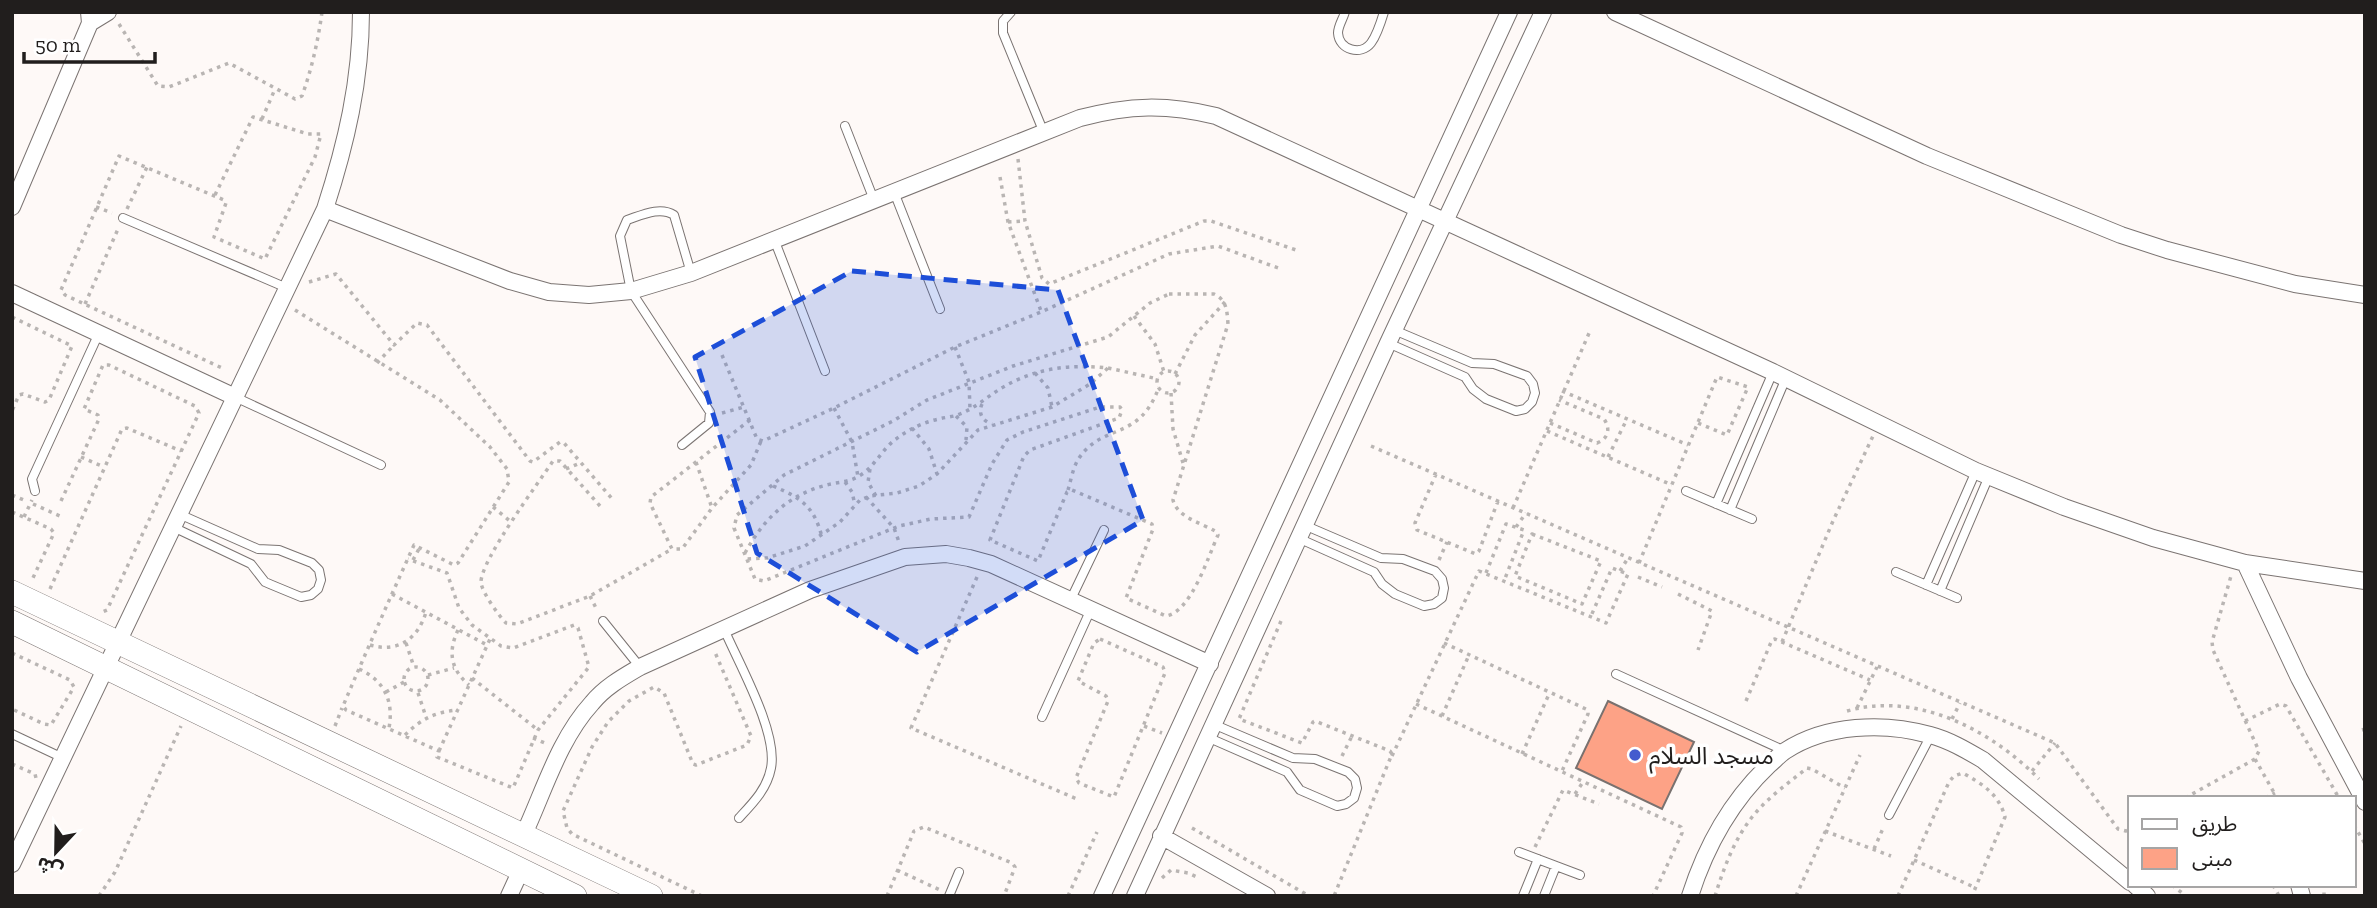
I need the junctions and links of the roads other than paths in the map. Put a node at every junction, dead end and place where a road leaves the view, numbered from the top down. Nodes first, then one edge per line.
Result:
1 (360, 12) edge
2 (1011, 12) edge
3 (1345, 12) edge
4 (1384, 12) edge
5 (1509, 12) edge
6 (1615, 12) edge
7 (1544, 14) edge
8 (113, 17) edge
9 (89, 18) edge
10 (845, 126) dead end
11 (1044, 133) junction
12 (17, 182) edge
13 (894, 192) junction
14 (874, 200) junction
15 (12, 206) edge
16 (1418, 208) junction
17 (325, 209) junction
18 (123, 218) road end
19 (1445, 220) junction
20 (774, 239) junction
21 (691, 273) junction
22 (631, 290) junction
23 (12, 293) edge
24 (284, 295) junction
25 (2365, 295) edge
26 (940, 309) dead end
27 (99, 333) junction
28 (1391, 336) junction
29 (825, 371) dead end
30 (1779, 375) junction
31 (235, 397) junction
32 (682, 445) dead end
33 (381, 465) dead end
34 (1983, 474) junction
35 (35, 491) dead end
36 (1686, 491) dead end
37 (1716, 504) junction
38 (1730, 510) junction
39 (1752, 519) dead end
40 (176, 520) junction
41 (1104, 530) dead end
42 (1301, 532) junction
43 (2240, 562) junction
44 (1896, 572) dead end
45 (2365, 580) edge
46 (1926, 585) junction
47 (1940, 591) junction
48 (12, 592) edge
49 (1957, 598) dead end
50 (1071, 599) junction
51 (1091, 609) junction
52 (603, 621) dead end
53 (12, 622) edge
54 (724, 629) junction
55 (118, 642) junction
56 (1210, 664) junction
57 (640, 667) junction
58 (106, 668) junction
59 (1616, 674) dead end
60 (1042, 717) dead end
61 (1210, 730) junction
62 (12, 734) edge
63 (1931, 735) junction
64 (1785, 751) junction
65 (63, 758) junction
66 (2363, 795) edge
67 (452, 799) junction
68 (1889, 815) road end
69 (739, 818) dead end
70 (438, 828) junction
71 (524, 834) junction
72 (1161, 836) junction
73 (1520, 852) dead end
74 (1534, 858) junction
75 (12, 864) edge
76 (1556, 866) junction
77 (522, 870) junction
78 (959, 872) dead end
79 (1580, 876) dead end
80 (2128, 877) edge
81 (644, 894) edge
82 (949, 895) edge
83 (509, 896) edge
84 (575, 896) edge
85 (1102, 896) edge
86 (1135, 896) edge
87 (1267, 896) edge
88 (1523, 896) edge
89 (1544, 896) edge
90 (1690, 896) edge

1 - 17 street
2 - 11 lane
3 - 4 lane
5 - 16 street
6 - 25 street
7 - 19 street
8 - 9 street
9 - 12 street
10 - 14 lane
11 - 13 street
11 - 16 street
12 - 15 street
13 - 14 street
13 - 26 lane
14 - 20 street
16 - 19 street
16 - 56 street
17 - 22 street
17 - 24 street
18 - 24 lane
19 - 28 street
19 - 30 street
20 - 21 street
20 - 29 lane
21 - 22 street
21 - 22 lane
22 - 32 lane
23 - 27 street
24 - 31 street
27 - 31 street
27 - 35 lane
28 - 28 lane
28 - 42 street
30 - 34 street
30 - 37 lane
30 - 38 lane
31 - 33 lane
31 - 40 street
34 - 43 street
34 - 46 lane
34 - 47 lane
36 - 37 lane
37 - 38 lane
38 - 39 lane
40 - 40 lane
40 - 55 street
41 - 50 lane
42 - 42 lane
42 - 61 street
43 - 45 street
43 - 66 street
44 - 46 lane
46 - 47 lane
47 - 49 lane
48 - 55 street
50 - 51 street
50 - 54 street
51 - 56 street
51 - 60 lane
52 - 57 lane
53 - 58 street
54 - 57 street
54 - 69 lane
55 - 58 street
55 - 67 street
56 - 85 street
57 - 71 street
58 - 65 street
58 - 70 street
59 - 64 lane
61 - 61 lane
61 - 72 street
62 - 65 lane
63 - 64 street
63 - 68 lane
63 - 80 street
64 - 90 street
65 - 75 street
67 - 70 street
67 - 71 street
70 - 77 street
71 - 81 street
72 - 86 street
72 - 87 street
73 - 74 lane
74 - 76 lane
74 - 88 lane
76 - 79 lane
76 - 89 lane
77 - 83 street
77 - 84 street
78 - 82 lane

